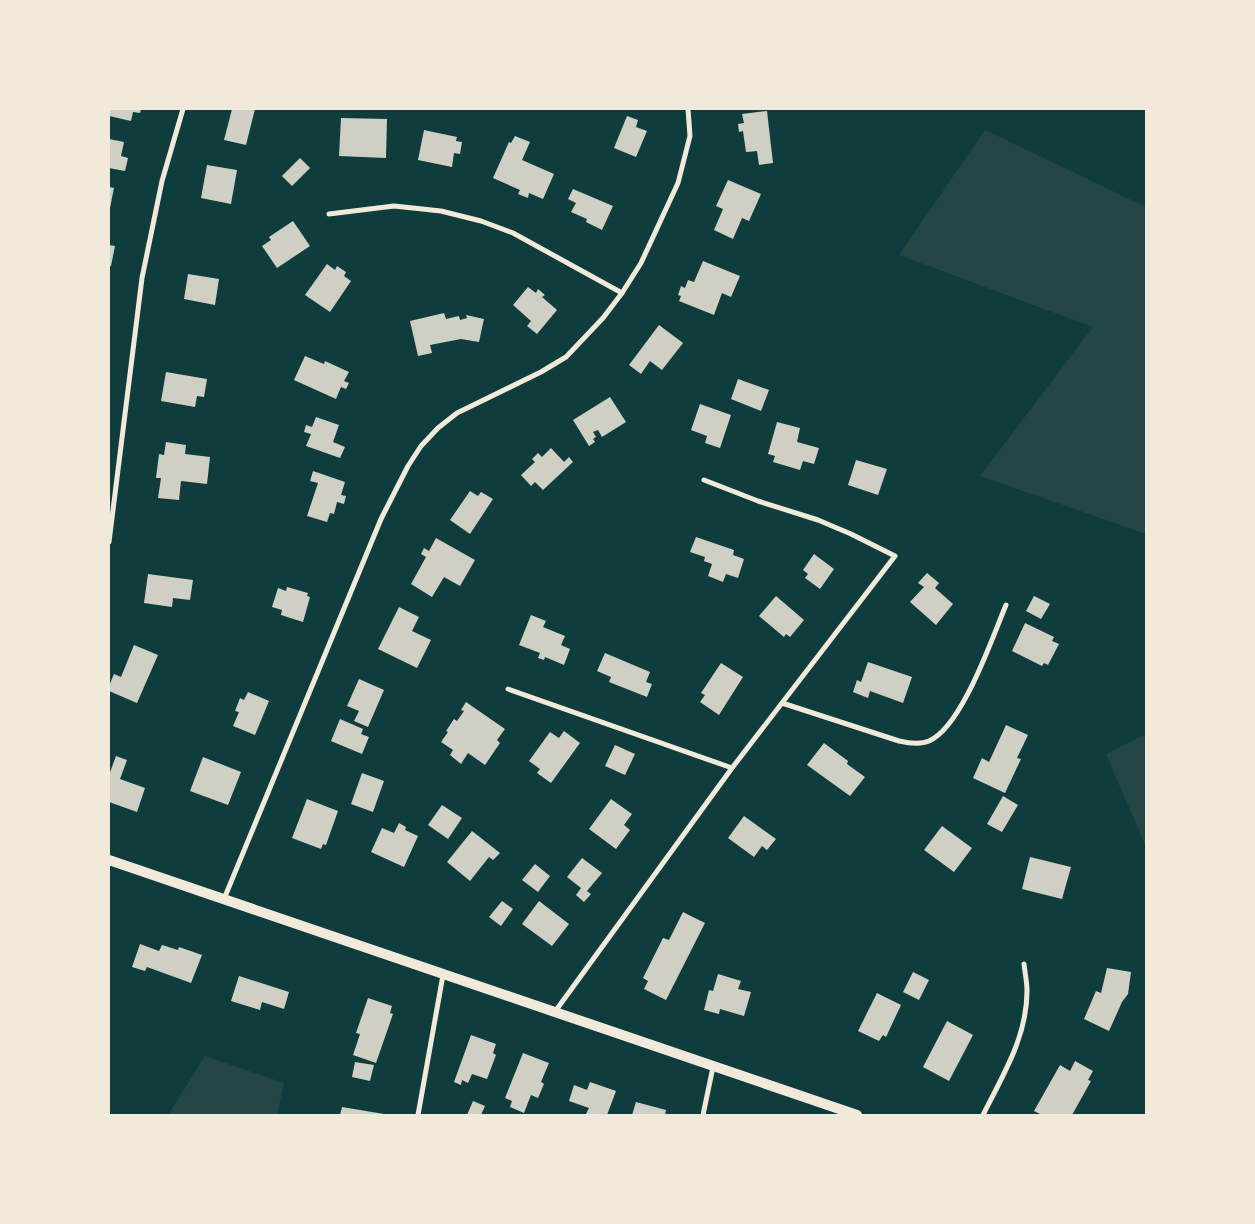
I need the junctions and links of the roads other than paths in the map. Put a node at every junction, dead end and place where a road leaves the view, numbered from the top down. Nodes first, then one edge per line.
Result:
1 (183, 109) edge
2 (688, 109) edge
3 (329, 214) dead end
4 (622, 293) junction
5 (704, 480) dead end
6 (109, 542) edge
7 (1006, 605) dead end
8 (508, 689) dead end
9 (782, 703) junction
10 (732, 768) junction
11 (109, 860) edge
12 (224, 900) junction
13 (1024, 964) dead end
14 (443, 975) junction
15 (554, 1013) junction
16 (713, 1067) junction
17 (418, 1115) edge
18 (703, 1115) edge
19 (857, 1115) edge
20 (983, 1115) edge

1 - 6 street
2 - 4 street
3 - 4 street
4 - 12 street
5 - 9 street
7 - 9 street
8 - 10 street
9 - 10 street
10 - 15 street
11 - 12 main road
12 - 14 main road
13 - 20 street
14 - 15 main road
14 - 17 street
15 - 16 main road
16 - 18 street
16 - 19 main road

